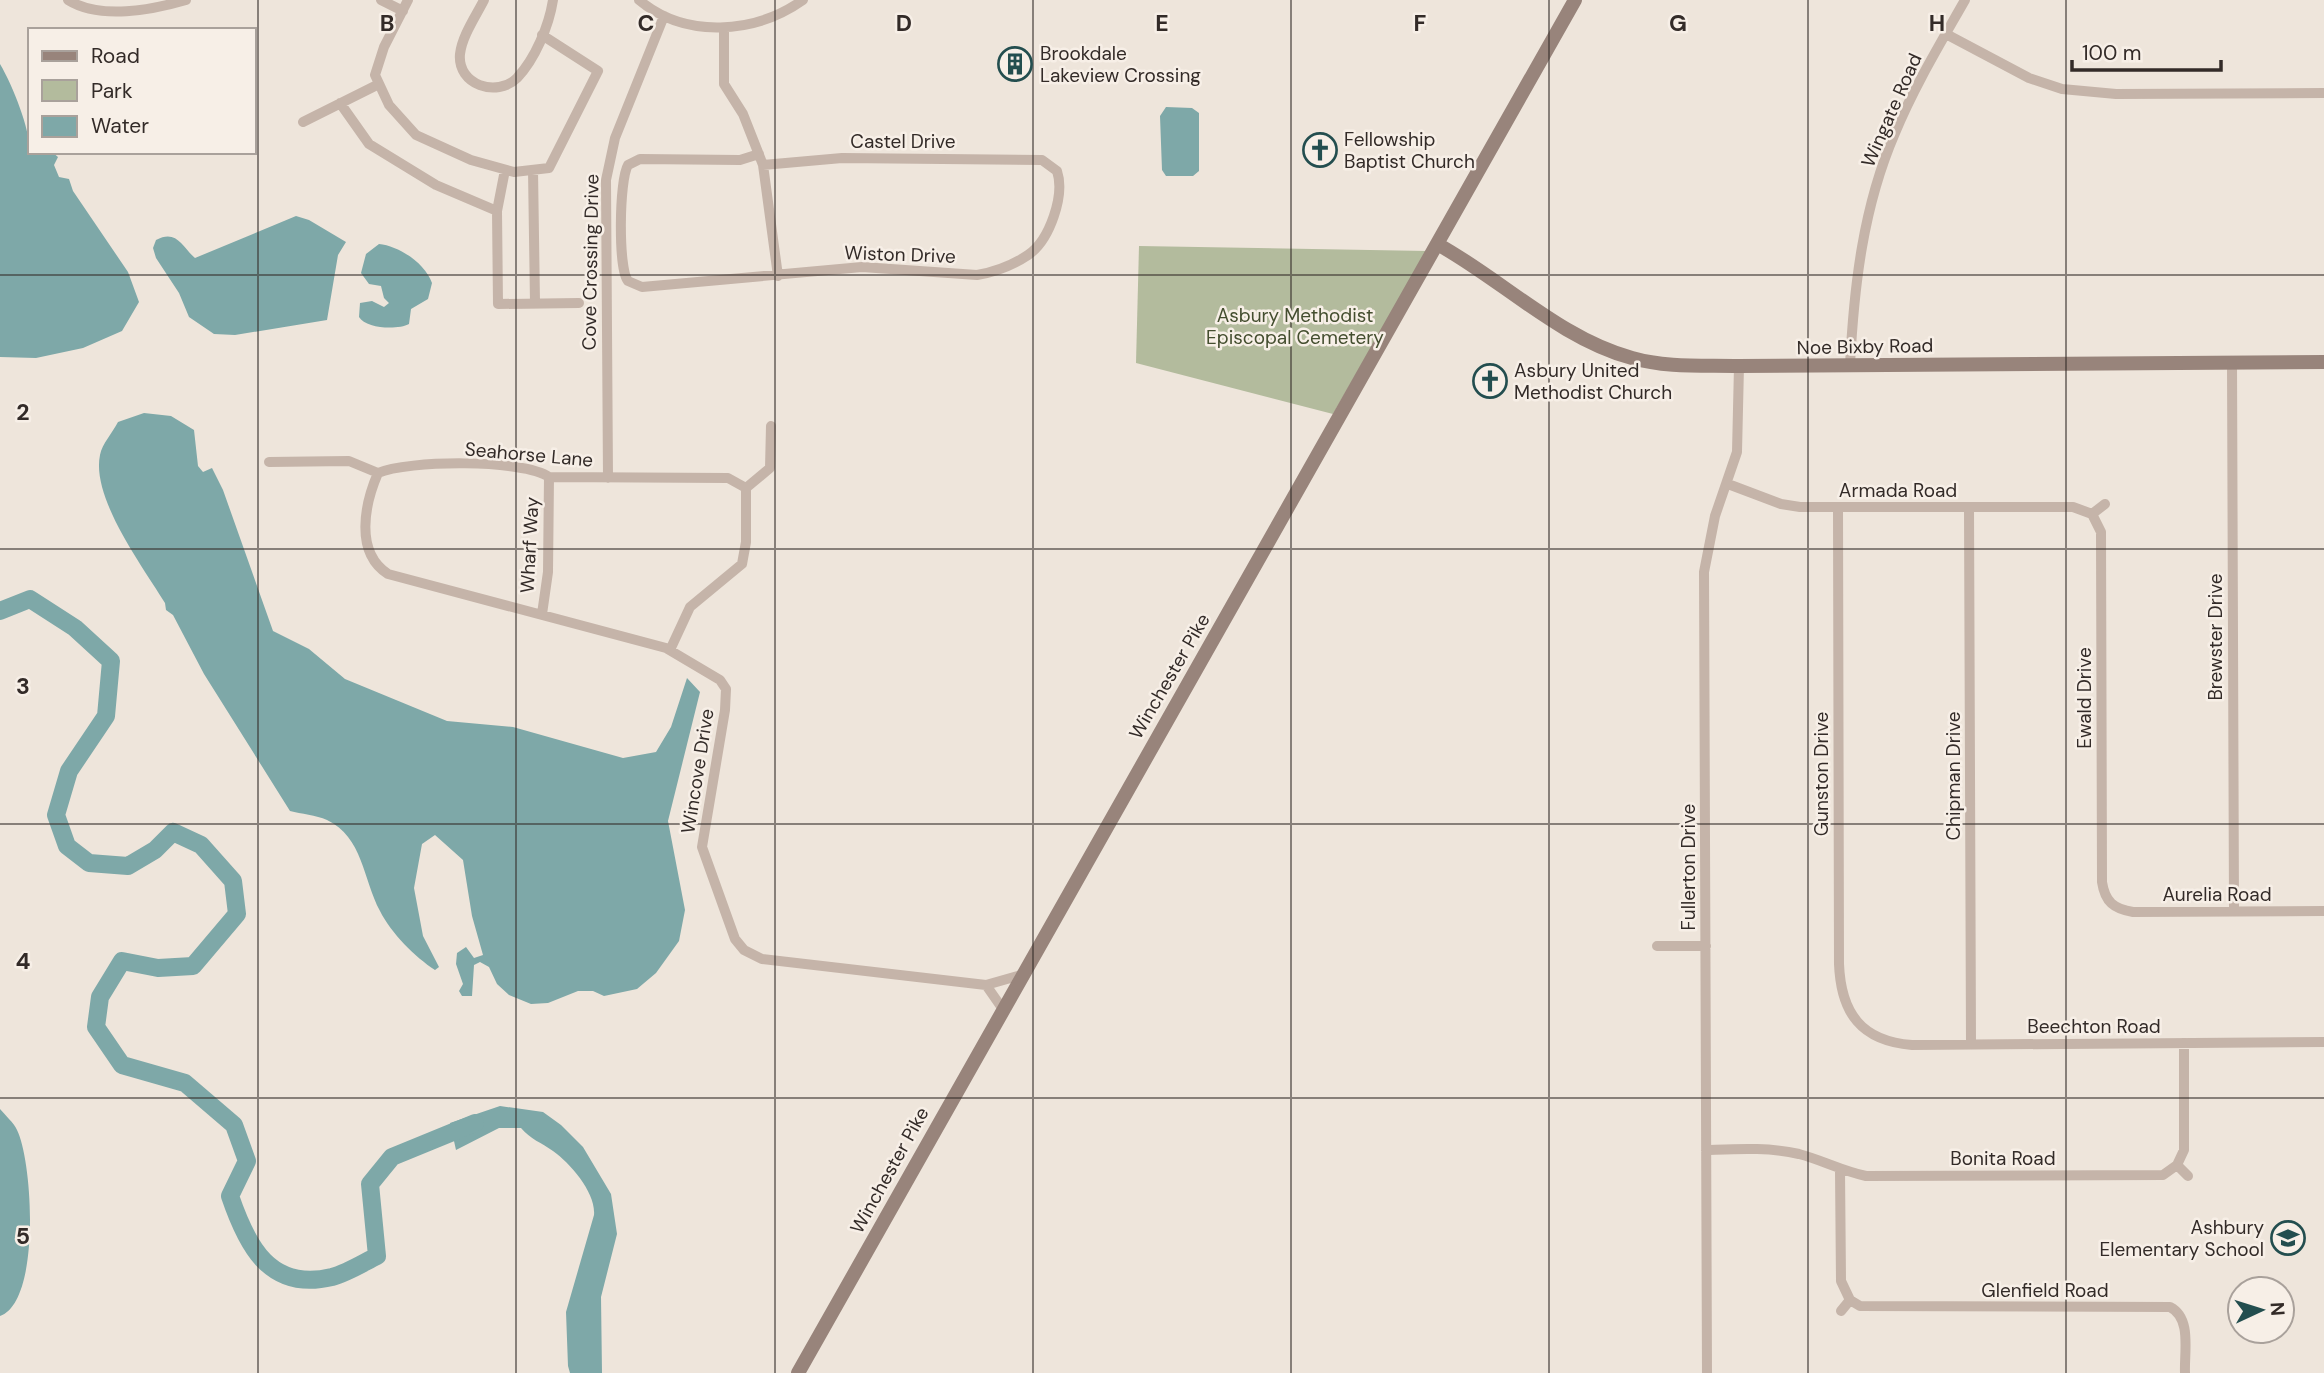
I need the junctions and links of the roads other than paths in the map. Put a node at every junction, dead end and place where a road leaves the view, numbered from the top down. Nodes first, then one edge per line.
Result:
1 (68, 0) edge
2 (186, 0) edge
3 (381, 0) edge
4 (408, 0) edge
5 (484, 0) edge
6 (553, 0) edge
7 (639, 0) edge
8 (803, 0) edge
9 (1575, 0) edge
10 (1965, 0) edge
11 (403, 11) junction
12 (664, 16) junction
13 (724, 28) junction
14 (1946, 34) junction
15 (542, 35) junction
16 (379, 84) junction
17 (2324, 93) edge
18 (341, 103) junction
19 (303, 122) dead end
20 (761, 160) junction
21 (1042, 160) joint
22 (505, 170) junction
23 (533, 170) junction
24 (497, 211) junction
25 (622, 229) joint
26 (1439, 245) junction
27 (778, 276) junction
28 (535, 303) junction
29 (579, 303) dead end
30 (2324, 362) edge
31 (2232, 363) junction
32 (1850, 365) junction
33 (1739, 366) junction
34 (771, 426) dead end
35 (269, 463) dead end
36 (378, 473) junction
37 (549, 477) junction
38 (608, 478) junction
39 (1728, 484) junction
40 (746, 488) junction
41 (2105, 503) dead end
42 (1969, 507) junction
43 (1838, 508) junction
44 (2092, 514) junction
45 (542, 614) junction
46 (670, 650) junction
47 (2108, 908) joint
48 (2324, 911) edge
49 (2234, 912) junction
50 (1657, 946) dead end
51 (1706, 946) junction
52 (1021, 975) junction
53 (986, 985) junction
54 (1002, 1008) junction
55 (1867, 1031) joint
56 (2324, 1042) edge
57 (2184, 1043) junction
58 (1971, 1044) junction
59 (1706, 1150) junction
60 (2177, 1165) junction
61 (1840, 1171) junction
62 (2188, 1176) dead end
63 (1850, 1300) junction
64 (1841, 1311) dead end
65 (798, 1373) edge
66 (1707, 1373) edge
67 (2185, 1373) edge

1 - 2 street
3 - 11 street
4 - 11 street
5 - 15 street
6 - 15 street
7 - 12 street
8 - 13 street
9 - 26 main road, Winchester Pike
10 - 14 street, Wingate Road
11 - 16 street
12 - 13 street
12 - 38 street, Cove Crossing Drive
13 - 20 street
14 - 17 street
14 - 32 street, Wingate Road
15 - 23 street
16 - 18 street
16 - 22 street
18 - 19 street
18 - 24 street
20 - 21 street, Castel Drive
20 - 25 street, Castel Drive
20 - 27 street
21 - 27 street, Wiston Drive
22 - 23 street
22 - 24 street
23 - 28 street
24 - 28 street
25 - 27 street, Wiston Drive
26 - 33 main road, Noe Bixby Road
26 - 52 main road, Winchester Pike
28 - 29 street
30 - 31 main road, Noe Bixby Road
31 - 32 main road, Noe Bixby Road
31 - 49 street, Brewster Drive
32 - 33 main road, Noe Bixby Road
33 - 39 street, Fullerton Drive
34 - 40 street
35 - 36 street
36 - 37 street, Seahorse Lane
36 - 45 street, Wincove Drive
37 - 38 street, Seahorse Lane
37 - 45 street, Wharf Way
38 - 40 street, Seahorse Lane
39 - 43 street, Armada Road
39 - 51 street, Fullerton Drive
40 - 46 street
41 - 44 street
42 - 43 street, Armada Road
42 - 44 street, Armada Road
42 - 58 street, Chipman Drive
43 - 55 street, Gunston Drive
44 - 47 street, Ewald Drive
45 - 46 street, Wincove Drive
46 - 53 street, Wincove Drive
47 - 49 street, Aurelia Road
48 - 49 street, Aurelia Road
50 - 51 street
51 - 59 street, Fullerton Drive
52 - 53 street, Wincove Drive
52 - 54 main road, Winchester Pike
53 - 54 street
54 - 65 main road, Winchester Pike
55 - 58 street, Beechton Road
56 - 57 street, Beechton Road
57 - 58 street, Beechton Road
57 - 60 street
59 - 61 street, Bonita Road
59 - 66 street, Fullerton Drive
60 - 61 street, Bonita Road
60 - 62 street
61 - 63 street
63 - 64 street
63 - 67 street, Glenfield Road

